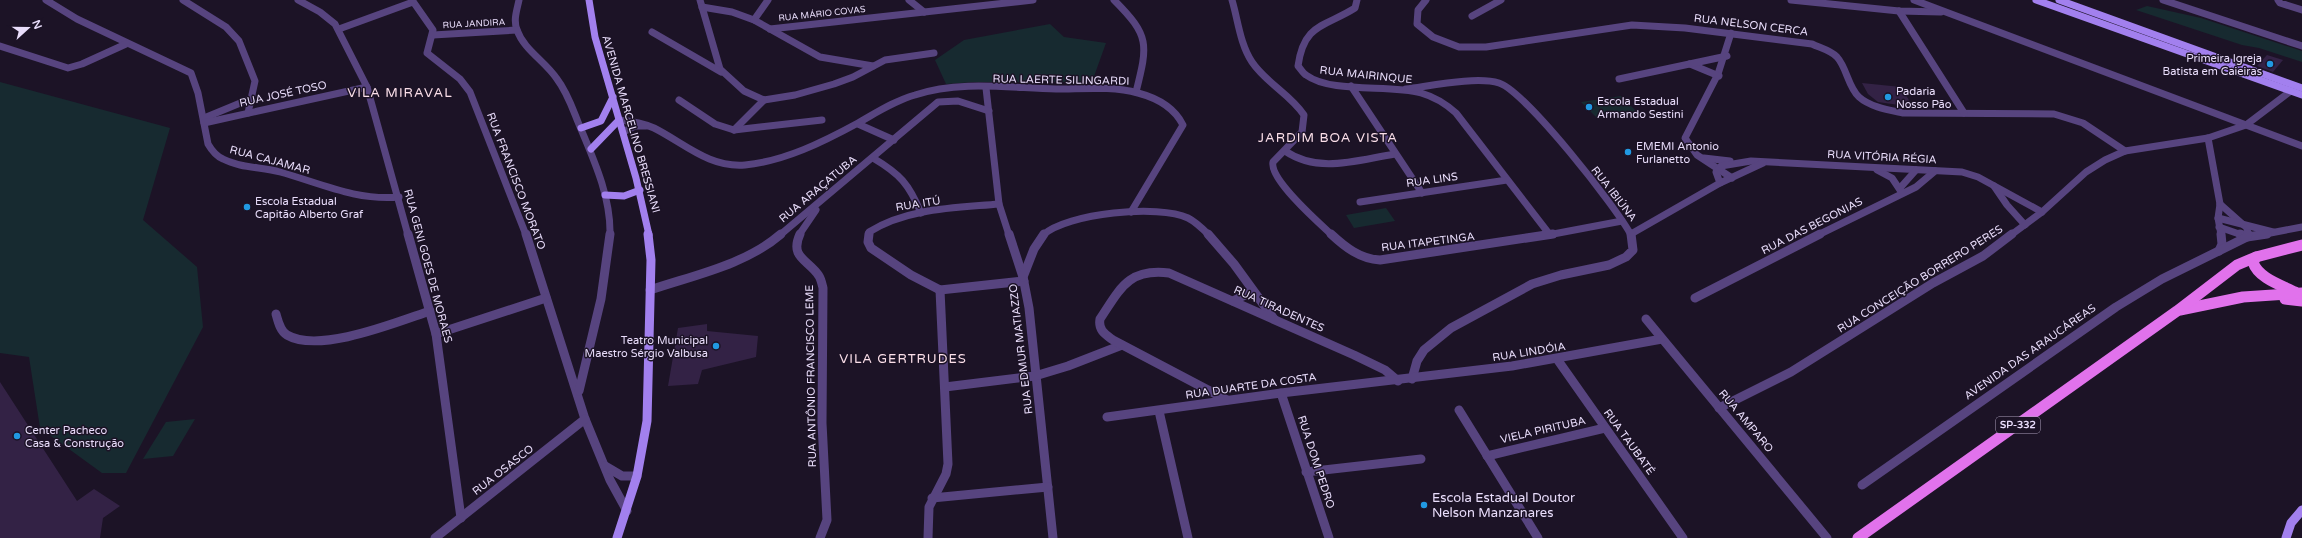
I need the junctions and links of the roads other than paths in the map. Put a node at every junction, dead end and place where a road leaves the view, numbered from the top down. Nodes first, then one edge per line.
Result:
1 (46, 0) edge
2 (184, 0) edge
3 (298, 0) edge
4 (519, 0) edge
5 (589, 0) edge
6 (700, 0) edge
7 (768, 0) edge
8 (909, 0) edge
9 (1033, 0) edge
10 (1114, 0) edge
11 (1232, 0) edge
12 (1357, 0) edge
13 (1426, 0) edge
14 (1501, 0) edge
15 (1791, 0) edge
16 (1914, 0) edge
17 (2036, 0) edge
18 (2059, 0) edge
19 (2163, 0) edge
20 (2272, 0) edge
21 (413, 1) edge
22 (2279, 1) edge
23 (702, 7) junction
24 (2302, 10) edge
25 (1899, 11) junction
26 (924, 12) junction
27 (1948, 13) junction
28 (1472, 16) dead end
29 (754, 20) junction
30 (339, 29) junction
31 (770, 29) junction
32 (517, 30) junction
33 (652, 32) dead end
34 (1731, 33) junction
35 (433, 35) junction
36 (126, 44) junction
37 (0, 46) edge
38 (2302, 46) edge
39 (934, 53) dead end
40 (1727, 56) junction
41 (1690, 64) junction
42 (873, 66) junction
43 (721, 72) junction
44 (1719, 76) junction
45 (1619, 79) dead end
46 (1351, 86) junction
47 (367, 87) junction
48 (986, 88) junction
49 (1406, 89) junction
50 (2297, 89) edge
51 (1136, 92) junction
52 (2302, 95) edge
53 (613, 97) junction
54 (250, 98) junction
55 (679, 100) dead end
56 (764, 100) junction
57 (989, 111) junction
58 (248, 113) junction
59 (1964, 114) junction
60 (619, 120) junction
61 (822, 120) dead end
62 (204, 121) junction
63 (858, 124) junction
64 (2246, 125) junction
65 (655, 127) junction
66 (581, 128) junction
67 (734, 130) junction
68 (623, 132) junction
69 (2208, 138) junction
70 (894, 140) junction
71 (2302, 146) edge
72 (591, 149) junction
73 (1285, 151) junction
74 (2126, 152) junction
75 (1395, 154) junction
76 (873, 158) junction
77 (1703, 158) junction
78 (1765, 162) junction
79 (1734, 163) junction
80 (1868, 167) junction
81 (1717, 169) junction
82 (1916, 170) junction
83 (1745, 171) junction
84 (1935, 171) junction
85 (1732, 178) junction
86 (1507, 180) junction
87 (1720, 183) junction
88 (1994, 185) junction
89 (640, 190) junction
90 (1900, 190) junction
91 (1422, 193) junction
92 (605, 196) junction
93 (399, 197) junction
94 (1360, 202) dead end
95 (818, 204) junction
96 (999, 204) junction
97 (2220, 204) junction
98 (1131, 212) junction
99 (2042, 212) junction
100 (921, 213) junction
101 (2218, 218) junction
102 (1622, 221) junction
103 (2025, 225) junction
104 (2244, 225) junction
105 (2302, 227) edge
106 (2219, 228) junction
107 (2278, 233) junction
108 (1631, 234) junction
109 (1550, 235) junction
110 (2246, 236) junction
111 (2302, 245) edge
112 (2220, 251) junction
113 (2256, 257) junction
114 (1023, 279) junction
115 (650, 290) junction
116 (940, 290) junction
117 (1253, 291) junction
118 (2301, 295) edge
119 (546, 298) junction
120 (1695, 298) dead end
121 (1233, 302) junction
122 (430, 311) junction
123 (2177, 311) junction
124 (276, 314) dead end
125 (1646, 319) dead end
126 (1275, 321) junction
127 (436, 334) junction
128 (1662, 339) junction
129 (1122, 344) junction
130 (1557, 359) junction
131 (1035, 376) junction
132 (1412, 379) junction
133 (1398, 381) junction
134 (945, 387) junction
135 (578, 392) junction
136 (1281, 393) junction
137 (1227, 400) junction
138 (1719, 408) junction
139 (1159, 410) junction
140 (1459, 410) dead end
141 (1107, 417) dead end
142 (585, 419) junction
143 (1605, 428) junction
144 (1487, 456) junction
145 (1421, 458) dead end
146 (605, 466) junction
147 (1306, 472) junction
148 (637, 476) junction
149 (1862, 485) dead end
150 (1048, 487) junction
151 (932, 498) junction
152 (2302, 510) edge
153 (627, 511) junction
154 (462, 518) junction
155 (435, 538) edge
156 (617, 538) edge
157 (820, 538) edge
158 (928, 538) edge
159 (1054, 538) edge
160 (1188, 538) edge
161 (1329, 538) edge
162 (1538, 538) edge
163 (1683, 538) edge
164 (1827, 538) edge
165 (1858, 538) edge
166 (2286, 538) edge

1 - 36 street, RUA CAJAMAR
2 - 54 street
3 - 30 street
4 - 32 street
5 - 53 street, AVENIDA MARCELINO BRESSIANI
6 - 23 street
7 - 29 street
8 - 26 street
9 - 26 street, RUA MÁRIO COVAS
10 - 51 street
11 - 73 street
12 - 46 street, RUA MAIRINQUE
13 - 34 street, RUA NELSON CERCA
14 - 28 street
15 - 25 street
16 - 27 street
17 - 50 street
18 - 50 street
19 - 38 street
20 - 22 street
21 - 30 street
21 - 35 street
22 - 24 street
23 - 29 street
23 - 43 street
25 - 27 street
25 - 59 street
26 - 31 street, RUA MÁRIO COVAS
27 - 64 street
29 - 31 street
30 - 47 street, RUA GENI GOES DE MORAES
31 - 42 street
32 - 35 street, RUA JANDIRA
32 - 66 street
33 - 43 street
34 - 40 street, RUA VITÓRIA RÉGIA
34 - 59 street, RUA NELSON CERCA
35 - 119 street, RUA FRANCISCO MORATO
36 - 37 street
36 - 62 street, RUA CAJAMAR
39 - 42 street
40 - 41 street
40 - 44 street, RUA VITÓRIA RÉGIA
41 - 44 street
41 - 45 street
42 - 56 street
43 - 56 street
44 - 77 street, RUA VITÓRIA RÉGIA
46 - 49 street, RUA MAIRINQUE
46 - 75 street
47 - 58 street, RUA JOSÉ TOSO
47 - 93 street, RUA GENI GOES DE MORAES
48 - 51 street, RUA LAERTE SILINGARDI
48 - 57 street, RUA EDMUR MATIAZZO
48 - 63 street, RUA LAERTE SILINGARDI
49 - 86 street, RUA MAIRINQUE
49 - 102 street, RUA IBIÚNA
50 - 52 street
50 - 64 street, RUA CONCEIÇÃO BORRERO PERES
51 - 98 street
53 - 60 street, AVENIDA MARCELINO BRESSIANI
53 - 66 street
54 - 58 street
54 - 62 street
55 - 67 street
56 - 67 street
57 - 70 street, RUA ARAÇATUBA
57 - 96 street, RUA EDMUR MATIAZZO
58 - 62 street, RUA JOSÉ TOSO
59 - 74 street, RUA NELSON CERCA
60 - 65 street, RUA LAERTE SILINGARDI
60 - 68 street, AVENIDA MARCELINO BRESSIANI
60 - 72 street
61 - 67 street
62 - 93 street, RUA CAJAMAR
63 - 65 street, RUA LAERTE SILINGARDI
63 - 70 street
64 - 69 street, RUA CONCEIÇÃO BORRERO PERES
64 - 71 street
65 - 68 street
66 - 72 street
68 - 89 street, AVENIDA MARCELINO BRESSIANI
69 - 74 street, RUA CONCEIÇÃO BORRERO PERES
69 - 97 street
70 - 76 street, RUA ARAÇATUBA
72 - 92 street
73 - 75 street
73 - 109 street, RUA ITAPETINGA
74 - 99 street, RUA CONCEIÇÃO BORRERO PERES
75 - 91 street
76 - 95 street, RUA ARAÇATUBA
76 - 100 street
77 - 79 street, RUA VITÓRIA RÉGIA
77 - 81 street, RUA VITÓRIA RÉGIA
78 - 79 street, RUA VITÓRIA RÉGIA
78 - 80 street, RUA VITÓRIA RÉGIA
78 - 83 street, RUA VITÓRIA RÉGIA
79 - 81 street, RUA VITÓRIA RÉGIA
79 - 83 street, RUA VITÓRIA RÉGIA
80 - 82 street, RUA VITÓRIA RÉGIA
80 - 90 street
81 - 85 street, RUA VITÓRIA RÉGIA
81 - 87 street
82 - 84 street, RUA VITÓRIA RÉGIA
82 - 90 street, RUA DAS BEGONIAS
83 - 85 street, RUA VITÓRIA RÉGIA
84 - 88 street, RUA VITÓRIA RÉGIA
84 - 90 street, RUA DAS BEGONIAS
85 - 87 street
86 - 91 street, RUA LINS
86 - 109 street, RUA MAIRINQUE
87 - 108 street
88 - 99 street, RUA VITÓRIA RÉGIA
88 - 103 street
89 - 92 street
89 - 115 street, AVENIDA MARCELINO BRESSIANI
90 - 120 street, RUA DAS BEGONIAS
91 - 94 street, RUA LINS
92 - 135 street
93 - 122 street, RUA GENI GOES DE MORAES
95 - 115 street, RUA ARAÇATUBA
95 - 157 street, RUA ANTÔNIO FRANCISCO LEME
96 - 100 street, RUA ITÚ
96 - 114 street, RUA EDMUR MATIAZZO
97 - 101 street
97 - 104 street
98 - 114 street
98 - 117 street
99 - 103 street, RUA CONCEIÇÃO BORRERO PERES
100 - 116 street, RUA ITÚ
101 - 104 street
101 - 106 street
102 - 108 street, RUA IBIÚNA
102 - 109 street, RUA ITAPETINGA
103 - 138 street, RUA CONCEIÇÃO BORRERO PERES
104 - 107 street
104 - 110 street
105 - 107 street
106 - 110 street
106 - 112 street
107 - 110 street
108 - 132 street, RUA IBIÚNA
110 - 112 street, AVENIDA DAS ARAUCÁREAS
111 - 113 main road, SP-332
112 - 149 street, AVENIDA DAS ARAUCÁREAS
113 - 118 main road, SP-332
113 - 123 main road, SP-332
114 - 116 street
114 - 131 street, RUA EDMUR MATIAZZO
115 - 148 street, AVENIDA MARCELINO BRESSIANI
116 - 134 street
117 - 121 street
117 - 126 street
118 - 123 main road, SP-332
119 - 127 street
119 - 135 street, RUA FRANCISCO MORATO
121 - 126 street, RUA TIRADENTES
121 - 129 street, RUA TIRADENTES
122 - 124 street
122 - 127 street, RUA GENI GOES DE MORAES
123 - 165 main road, SP-332
125 - 128 street, RUA AMPARO
126 - 133 street, RUA TIRADENTES
127 - 154 street, RUA GENI GOES DE MORAES
128 - 130 street, RUA LINDÓIA
128 - 138 street, RUA AMPARO
129 - 131 street
129 - 137 street
130 - 132 street, RUA LINDÓIA
130 - 143 street, RUA TAUBATÉ
131 - 134 street
131 - 150 street, RUA EDMUR MATIAZZO
132 - 133 street, RUA LINDÓIA
133 - 136 street, RUA DUARTE DA COSTA
134 - 151 street
135 - 142 street, RUA FRANCISCO MORATO
136 - 137 street, RUA DUARTE DA COSTA
136 - 147 street, RUA DOM PEDRO
137 - 139 street, RUA DUARTE DA COSTA
138 - 164 street, RUA AMPARO
139 - 141 street, RUA DUARTE DA COSTA
139 - 160 street
140 - 144 street
142 - 146 street, RUA FRANCISCO MORATO
142 - 154 street, RUA OSASCO
143 - 144 street, VIELA PIRITUBA
143 - 163 street, RUA TAUBATÉ
144 - 162 street
145 - 147 street
146 - 148 street
146 - 153 street, RUA FRANCISCO MORATO
147 - 161 street, RUA DOM PEDRO
148 - 153 street, AVENIDA MARCELINO BRESSIANI
150 - 151 street
150 - 159 street, RUA EDMUR MATIAZZO
151 - 158 street
152 - 166 street
153 - 156 street, AVENIDA MARCELINO BRESSIANI
154 - 155 street, RUA OSASCO

